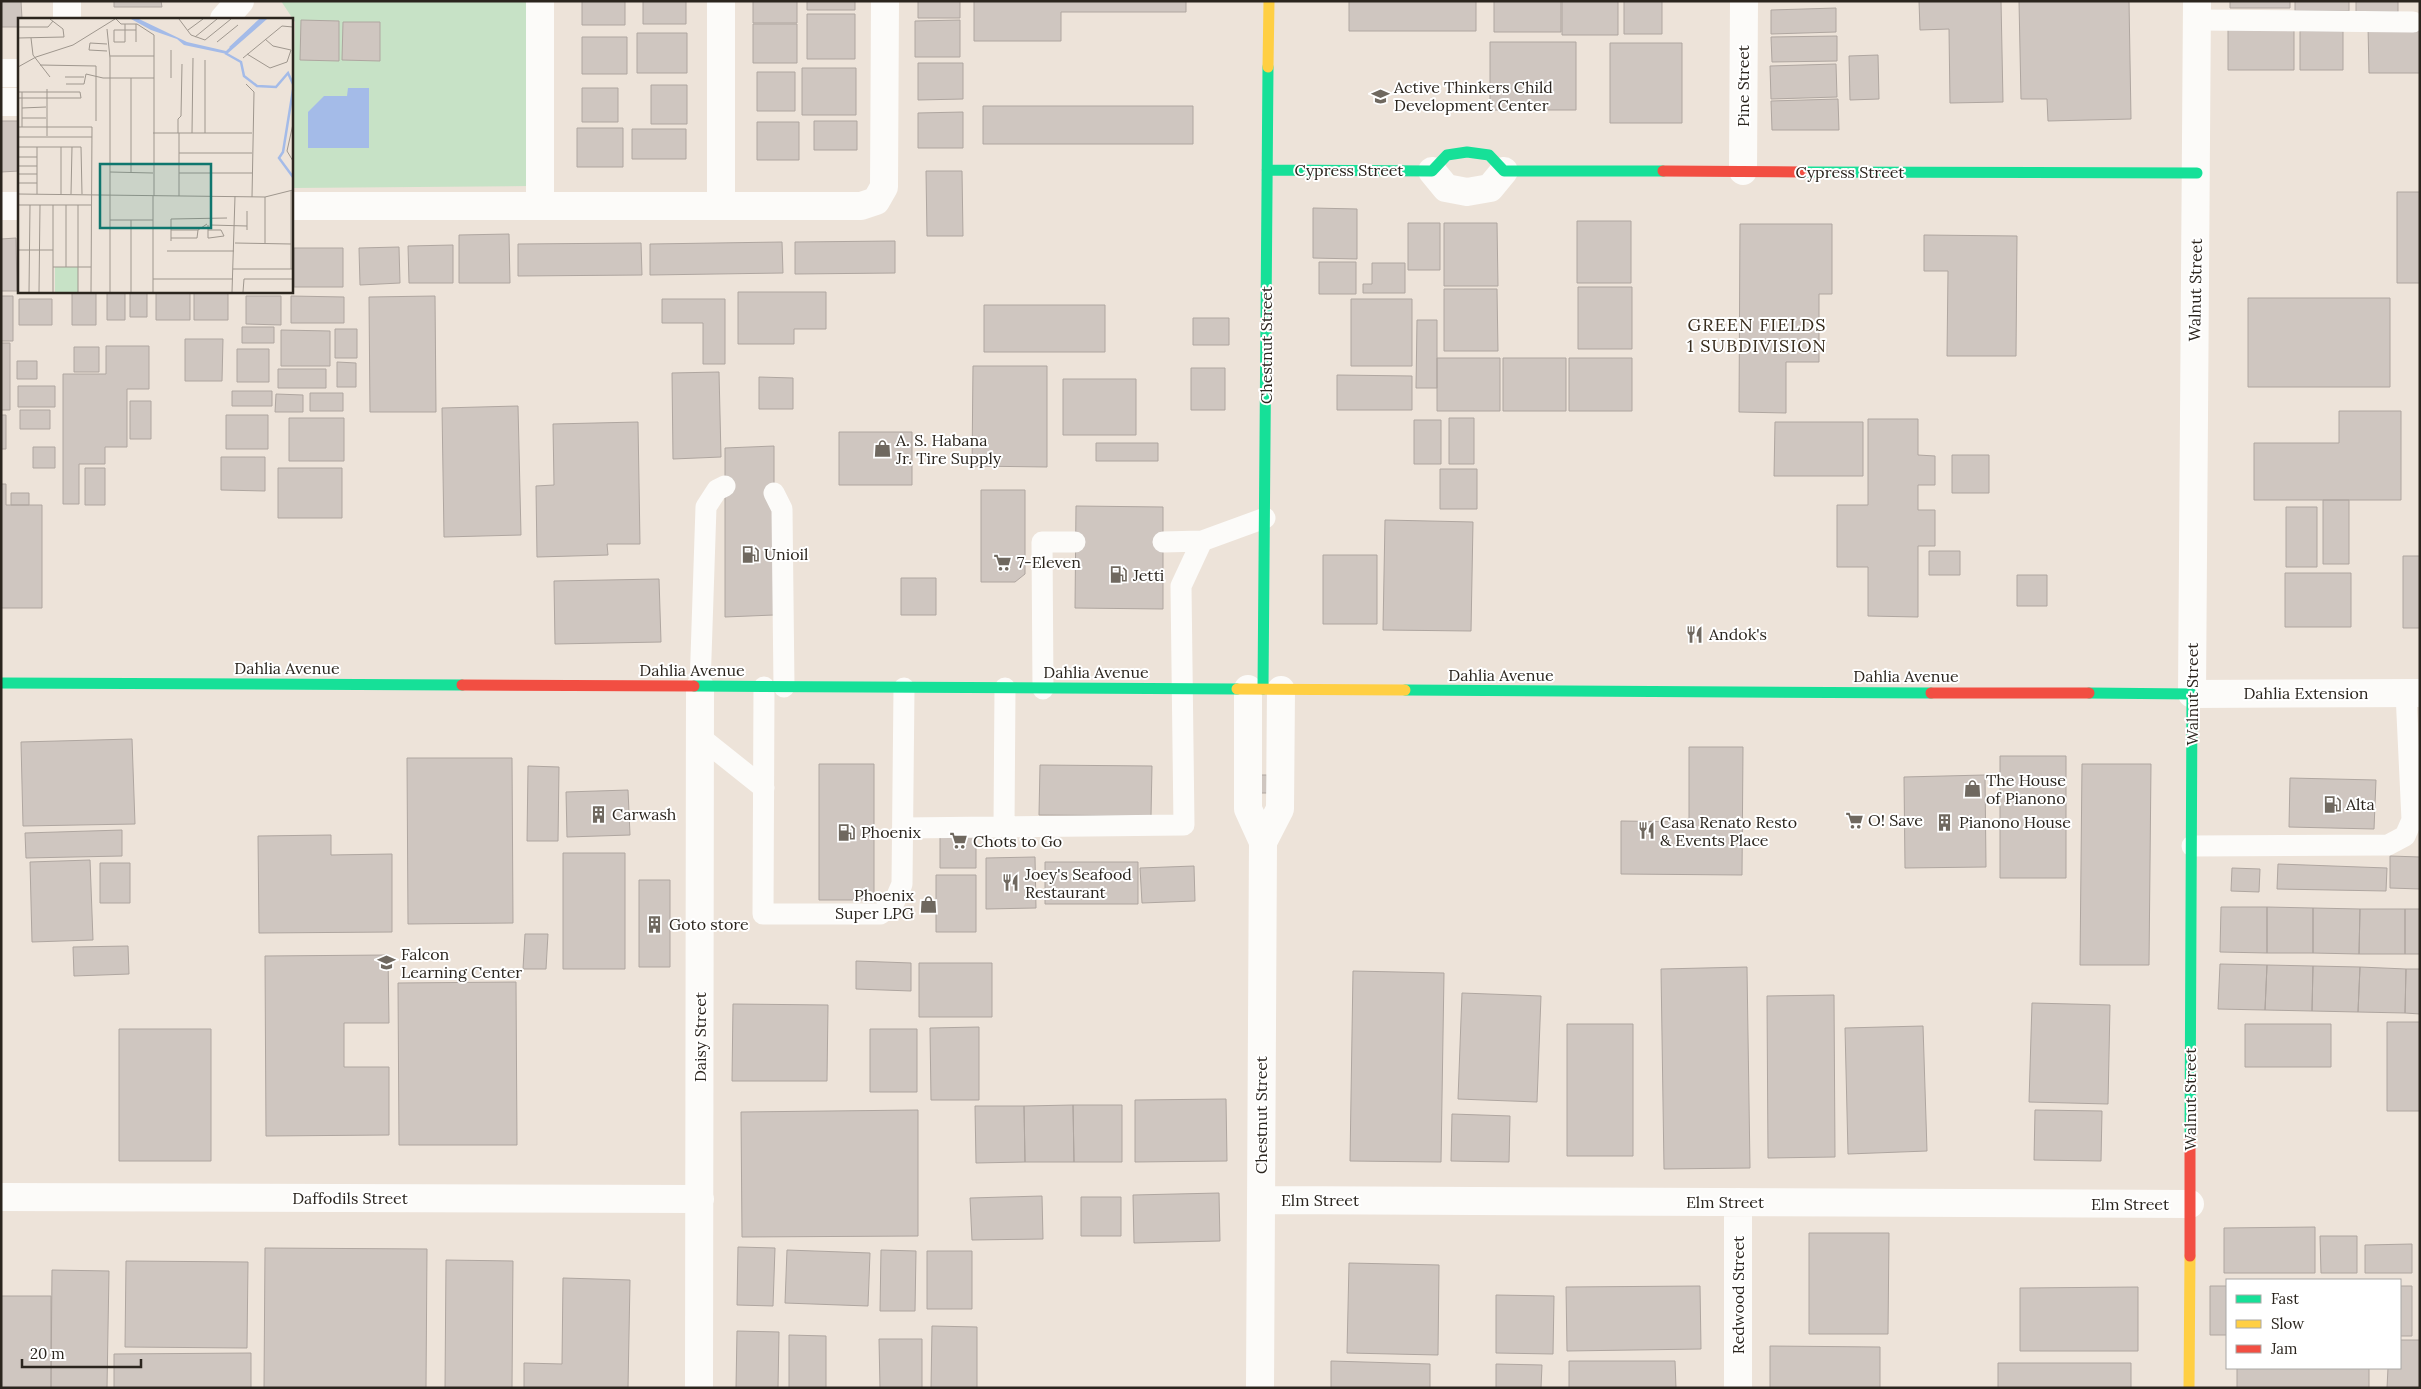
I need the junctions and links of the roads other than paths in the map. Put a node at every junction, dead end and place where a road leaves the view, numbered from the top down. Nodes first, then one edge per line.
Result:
1 (67, 1) edge
2 (240, 1) edge
3 (540, 1) edge
4 (722, 1) edge
5 (885, 1) edge
6 (1269, 1) edge
7 (1744, 1) edge
8 (2197, 10) edge
9 (67, 18) edge
10 (225, 18) edge
11 (2414, 22) dead end
12 (1, 73) edge
13 (18, 73) edge
14 (1, 102) edge
15 (18, 102) edge
16 (1267, 170) junction
17 (1432, 171) junction
18 (1504, 171) junction
19 (1743, 171) junction
20 (2197, 173) junction
21 (1, 206) edge
22 (18, 206) edge
23 (292, 206) edge
24 (540, 206) junction
25 (722, 206) junction
26 (725, 486) dead end
27 (774, 494) dead end
28 (1265, 518) junction
29 (1202, 541) junction
30 (1075, 542) dead end
31 (1163, 542) dead end
32 (1, 683) edge
33 (700, 686) junction
34 (774, 687) junction
35 (904, 688) junction
36 (1005, 688) junction
37 (1043, 688) junction
38 (1182, 689) junction
39 (1264, 689) junction
40 (2413, 693) edge
41 (2192, 694) junction
42 (700, 737) junction
43 (764, 788) junction
44 (1004, 827) junction
45 (903, 828) junction
46 (2192, 846) junction
47 (1, 1197) edge
48 (700, 1198) junction
49 (1261, 1200) junction
50 (1738, 1202) junction
51 (2190, 1204) junction
52 (699, 1388) edge
53 (1260, 1388) edge
54 (1738, 1388) edge
55 (2189, 1388) edge

1 - 9 street
2 - 10 street
3 - 24 street
4 - 25 street
5 - 25 street
6 - 16 street, Chestnut Street
7 - 19 street, Pine Street
8 - 11 lane
8 - 20 street, Walnut Street
12 - 13 street
14 - 15 street
16 - 17 street, Cypress Street
16 - 28 street, Chestnut Street
17 - 18 street
17 - 18 street
18 - 19 street, Cypress Street
19 - 20 street, Cypress Street
20 - 41 street, Walnut Street
21 - 22 street
23 - 24 street
24 - 25 street
26 - 33 lane
27 - 34 lane
28 - 29 lane
28 - 39 street, Chestnut Street
29 - 31 lane
29 - 38 lane
30 - 37 lane
32 - 33 street, Dahlia Avenue
33 - 34 street, Dahlia Avenue
33 - 42 street, Daisy Street
34 - 35 street, Dahlia Avenue
34 - 43 lane
35 - 36 street, Dahlia Avenue
35 - 45 lane
36 - 37 street, Dahlia Avenue
36 - 44 lane
37 - 38 street, Dahlia Avenue
38 - 39 street, Dahlia Avenue
38 - 44 lane
39 - 41 street, Dahlia Avenue
39 - 49 street, Chestnut Street
40 - 41 street, Dahlia Extension
40 - 46 lane
41 - 46 street, Walnut Street
42 - 43 lane
42 - 48 street, Daisy Street
43 - 45 lane
44 - 45 lane
46 - 51 street, Walnut Street
47 - 48 street, Daffodils Street
48 - 52 street, Daisy Street
49 - 50 street, Elm Street
49 - 53 street, Chestnut Street
50 - 51 street, Elm Street
50 - 54 street, Redwood Street
51 - 55 street, Walnut Street

